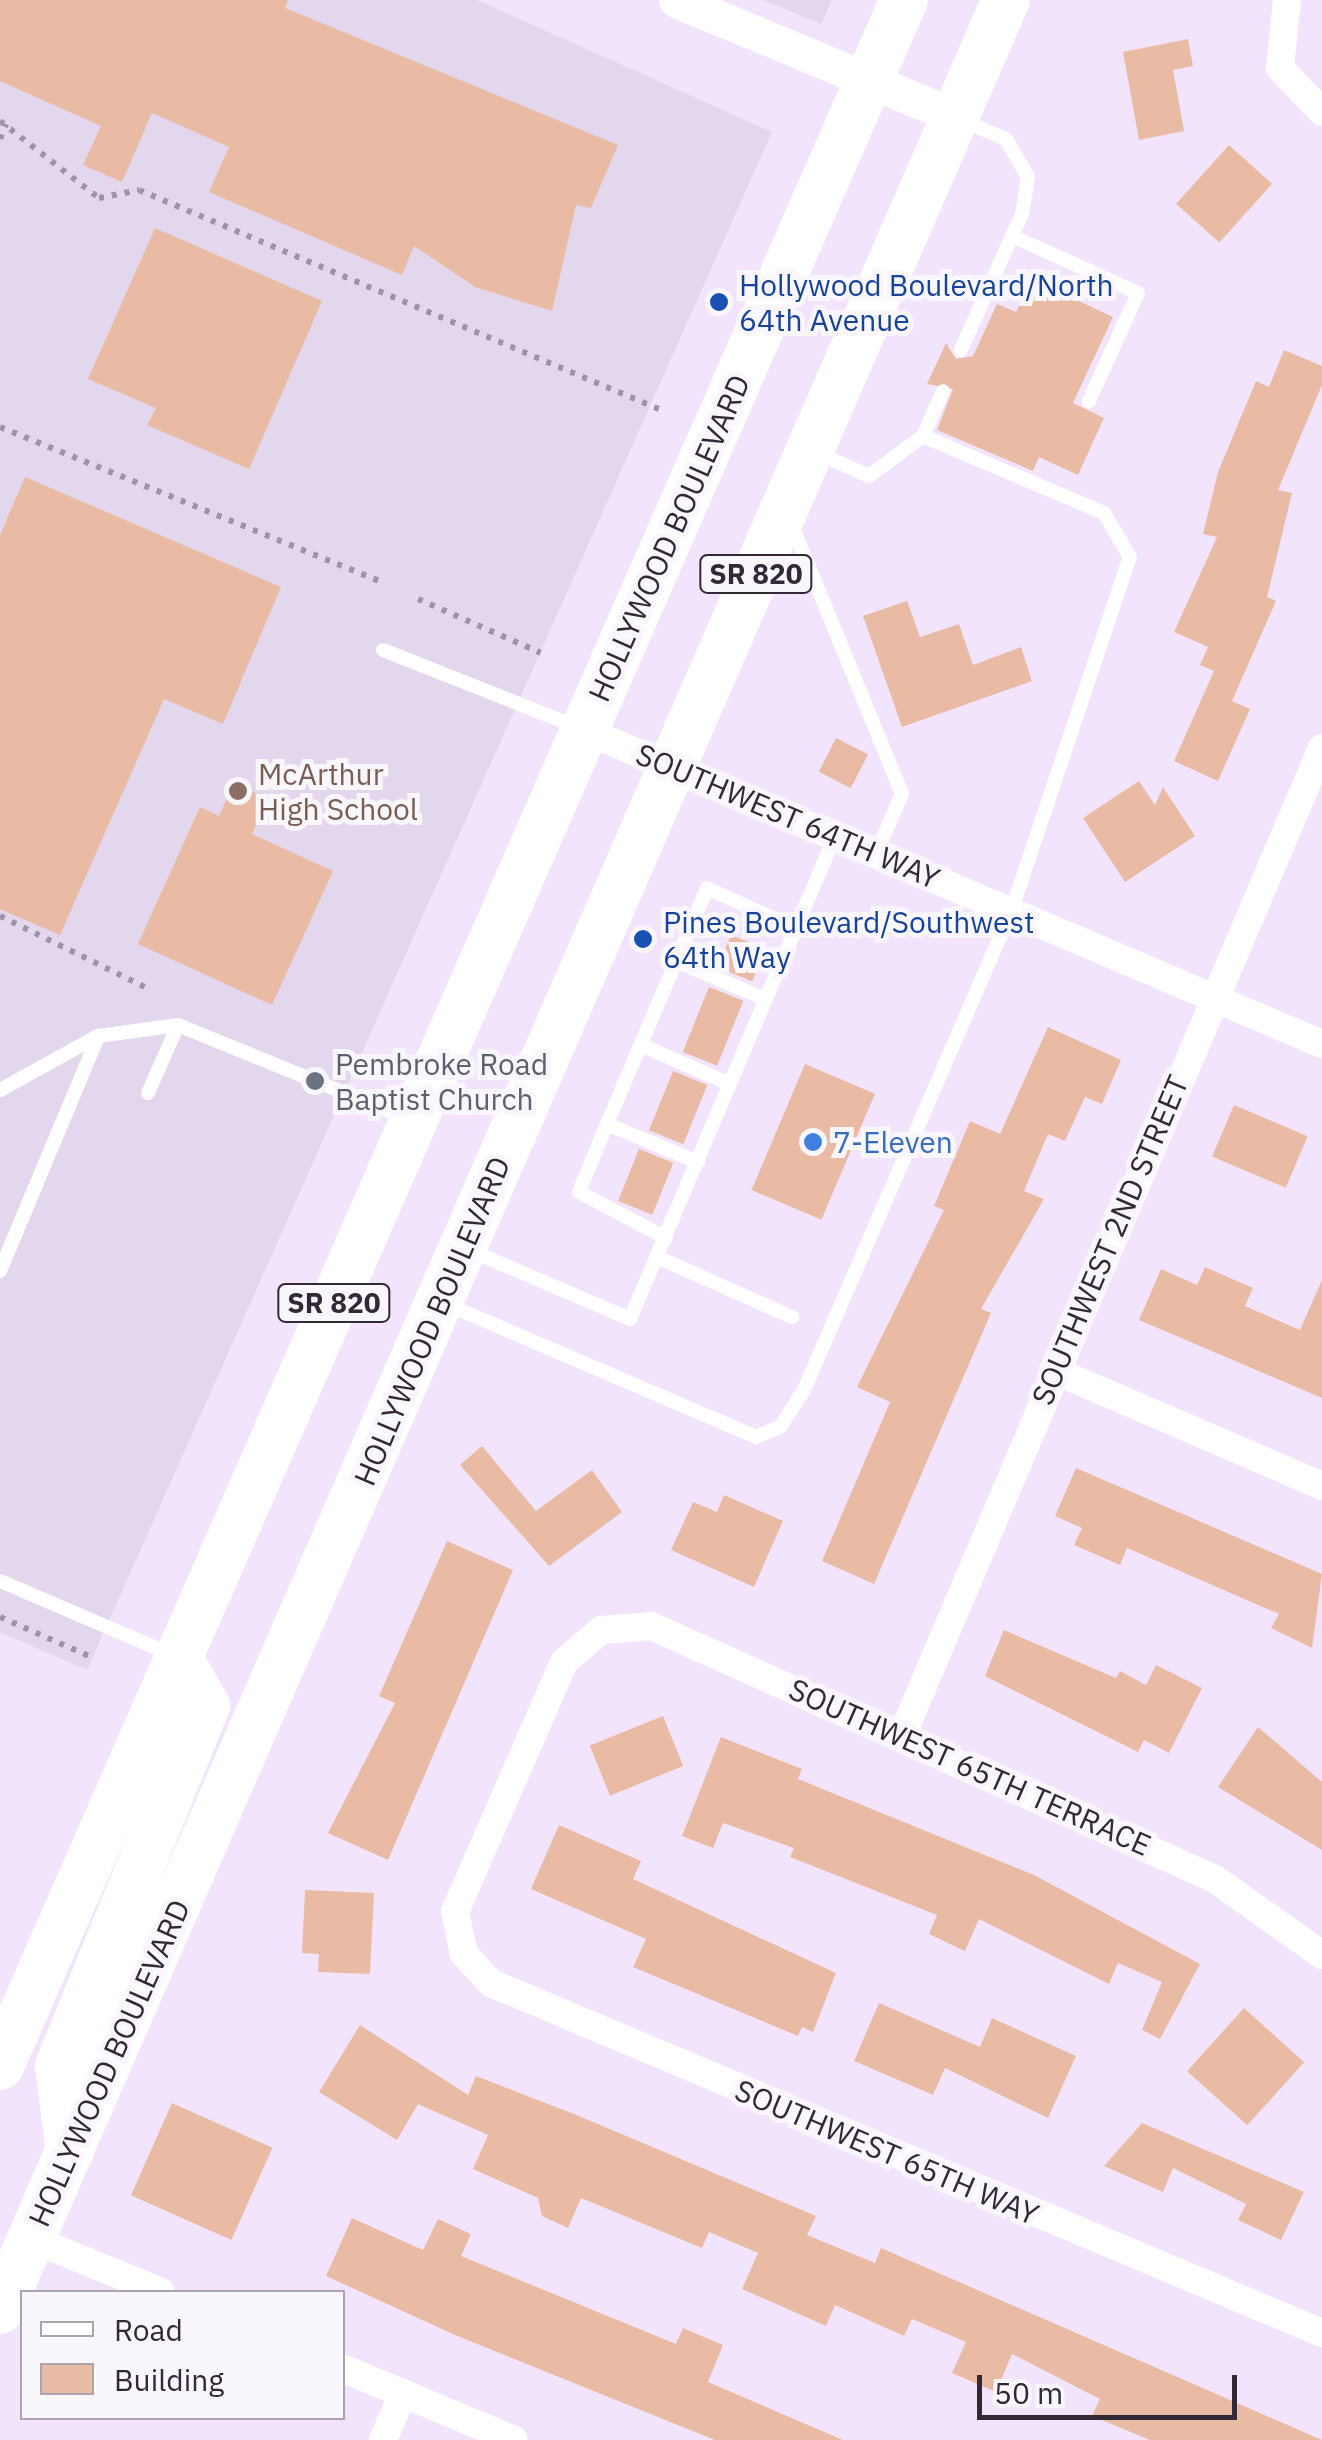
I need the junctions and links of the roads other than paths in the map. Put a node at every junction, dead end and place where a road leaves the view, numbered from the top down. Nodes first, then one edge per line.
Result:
1 (676, 0) edge
2 (904, 0) edge
3 (1006, 0) edge
4 (1287, 0) edge
5 (869, 81) junction
6 (1322, 112) edge
7 (954, 116) junction
8 (1012, 236) junction
9 (961, 350) dead end
10 (943, 391) dead end
11 (1089, 401) dead end
12 (922, 436) junction
13 (810, 449) junction
14 (784, 509) junction
15 (383, 650) dead end
16 (584, 730) junction
17 (1322, 748) edge
18 (672, 768) junction
19 (835, 836) junction
20 (876, 852) junction
21 (1012, 909) junction
22 (794, 928) junction
23 (676, 961) junction
24 (1216, 994) junction
25 (765, 998) junction
26 (178, 1025) junction
27 (98, 1036) junction
28 (1322, 1044) edge
29 (641, 1045) junction
30 (730, 1084) junction
31 (0, 1090) edge
32 (148, 1093) dead end
33 (413, 1121) junction
34 (608, 1124) junction
35 (698, 1162) junction
36 (666, 1238) junction
37 (464, 1248) junction
38 (657, 1257) junction
39 (0, 1272) edge
40 (441, 1302) junction
41 (792, 1317) dead end
42 (1053, 1370) junction
43 (1322, 1486) edge
44 (0, 1581) edge
45 (178, 1657) junction
46 (903, 1733) junction
47 (464, 1954) joint
48 (1322, 1954) edge
49 (0, 2066) edge
50 (70, 2151) junction
51 (32, 2239) junction
52 (155, 2290) edge
53 (0, 2310) edge
54 (1322, 2333) edge
55 (345, 2369) edge
56 (403, 2393) junction
57 (383, 2440) edge
58 (514, 2440) edge

1 - 5 street
2 - 5 highway, HOLLYWOOD BOULEVARD / SR 820
3 - 7 highway, HOLLYWOOD BOULEVARD / SR 820
4 - 6 street
5 - 7 street
5 - 16 highway, HOLLYWOOD BOULEVARD / SR 820
7 - 8 lane
7 - 13 highway, HOLLYWOOD BOULEVARD / SR 820
8 - 9 lane
8 - 11 lane
10 - 12 lane
12 - 13 lane
12 - 21 lane
13 - 14 highway, HOLLYWOOD BOULEVARD / SR 820
14 - 18 highway, HOLLYWOOD BOULEVARD / SR 820
14 - 20 lane
15 - 16 lane
16 - 18 street, SOUTHWEST 64TH WAY
16 - 33 highway, HOLLYWOOD BOULEVARD / SR 820
17 - 24 street, SOUTHWEST 2ND STREET
18 - 19 street, SOUTHWEST 64TH WAY
18 - 37 highway, HOLLYWOOD BOULEVARD / SR 820
19 - 20 street, SOUTHWEST 64TH WAY
19 - 22 lane
20 - 21 street, SOUTHWEST 64TH WAY
21 - 24 street, SOUTHWEST 64TH WAY
21 - 40 lane
22 - 23 lane
22 - 25 lane
23 - 25 lane
23 - 29 lane
24 - 28 street, SOUTHWEST 64TH WAY
24 - 42 street, SOUTHWEST 2ND STREET
25 - 30 lane
26 - 27 lane
26 - 32 lane
26 - 33 lane
27 - 31 lane
27 - 39 lane
29 - 30 lane
29 - 34 lane
30 - 35 lane
33 - 45 highway, HOLLYWOOD BOULEVARD / SR 820
34 - 35 lane
34 - 36 lane
35 - 36 lane
36 - 38 lane
37 - 38 lane
37 - 40 highway, HOLLYWOOD BOULEVARD / SR 820
38 - 41 lane
40 - 50 highway, HOLLYWOOD BOULEVARD / SR 820
42 - 43 street
42 - 46 street, SOUTHWEST 2ND STREET
44 - 45 lane
45 - 49 highway, HOLLYWOOD BOULEVARD / SR 820
45 - 50 highway
46 - 47 street, SOUTHWEST 65TH TERRACE
46 - 48 street, SOUTHWEST 65TH TERRACE
47 - 54 street, SOUTHWEST 65TH WAY
50 - 51 highway, HOLLYWOOD BOULEVARD / SR 820
51 - 52 street
51 - 53 highway, HOLLYWOOD BOULEVARD / SR 820
55 - 56 street
56 - 57 street
56 - 58 street

